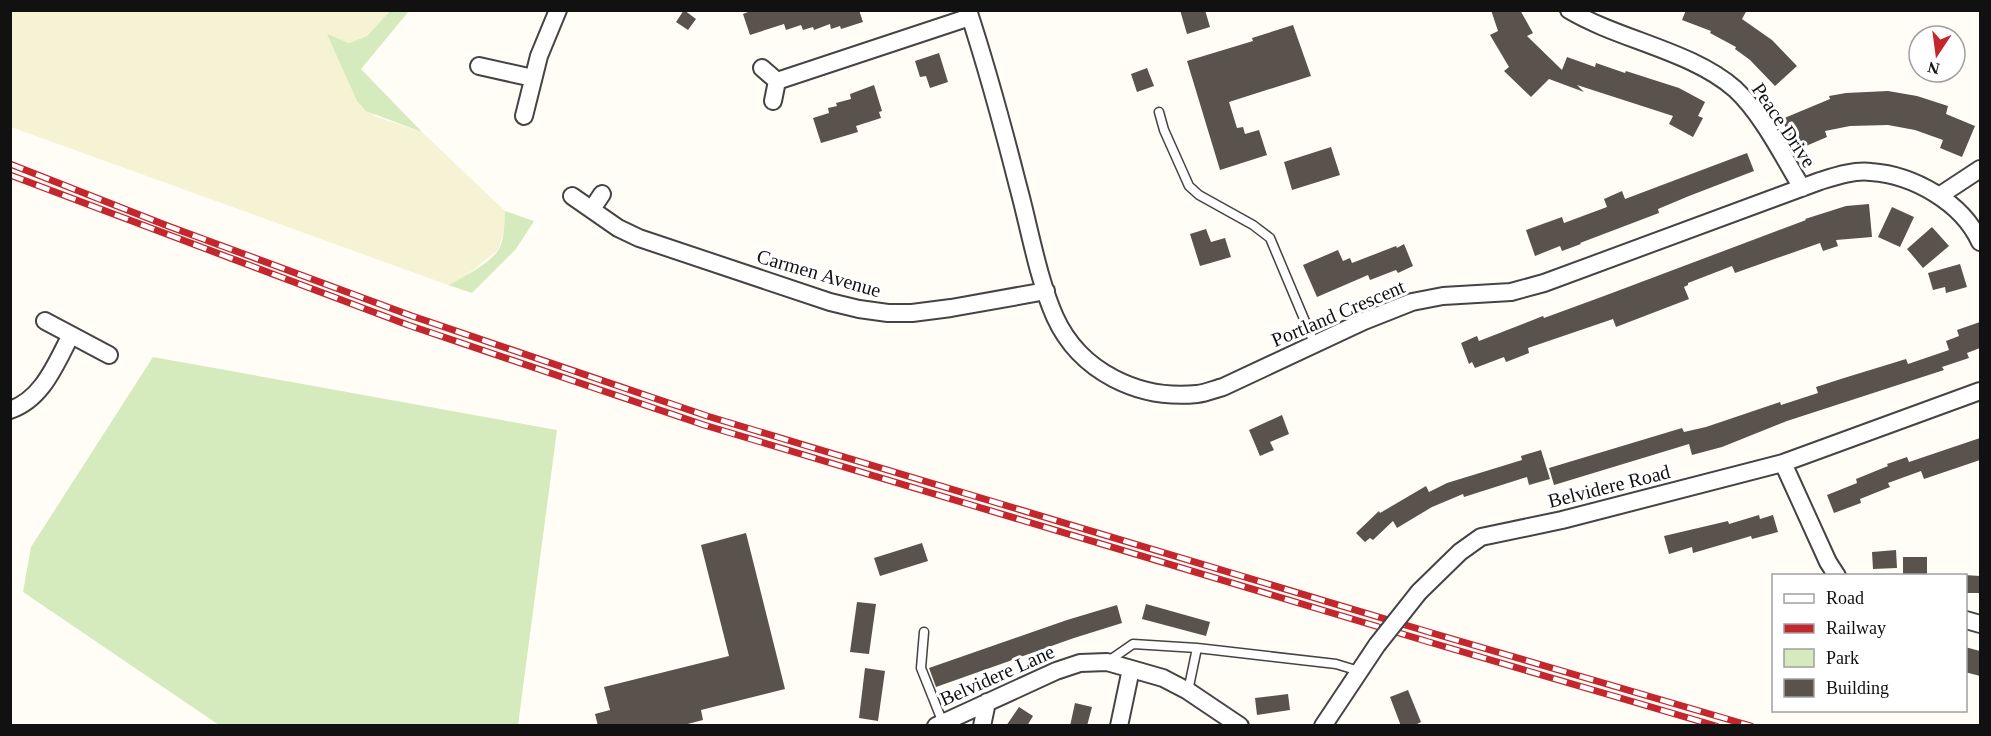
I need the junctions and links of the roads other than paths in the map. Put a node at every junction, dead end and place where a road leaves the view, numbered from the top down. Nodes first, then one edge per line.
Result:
1 (558, 10) edge
2 (1569, 10) edge
3 (969, 14) edge
4 (479, 66) dead end
5 (762, 68) dead end
6 (533, 78) junction
7 (777, 81) junction
8 (773, 101) dead end
9 (1159, 112) dead end
10 (524, 116) dead end
11 (1980, 168) edge
12 (1802, 188) junction
13 (602, 194) dead end
14 (572, 196) dead end
15 (1939, 196) junction
16 (592, 210) junction
17 (1980, 242) edge
18 (1046, 291) junction
19 (45, 321) dead end
20 (71, 335) junction
21 (1315, 345) junction
22 (109, 355) dead end
23 (1980, 392) edge
24 (10, 410) edge
25 (1783, 463) junction
26 (1836, 574) edge
27 (924, 632) dead end
28 (1197, 648) junction
29 (1107, 662) junction
30 (1131, 669) junction
31 (1359, 671) junction
32 (1188, 691) junction
33 (987, 702) junction
34 (940, 724) edge
35 (1328, 724) edge
36 (982, 726) edge
37 (1119, 726) edge
38 (1240, 726) edge

1 - 6 street
2 - 12 street, Peace Drive
3 - 7 street
3 - 18 street, Portland Crescent
4 - 6 street
5 - 7 street
6 - 10 street
7 - 8 street
9 - 21 lane
11 - 15 street
12 - 15 street, Portland Crescent
12 - 21 street, Portland Crescent
13 - 16 street
14 - 16 street, Carmen Avenue
15 - 17 street, Portland Crescent
16 - 18 street, Carmen Avenue
18 - 21 street, Portland Crescent
19 - 20 street
20 - 22 street
20 - 24 street
23 - 25 street, Belvidere Road
25 - 26 street
25 - 31 street, Belvidere Road, bridge
27 - 34 lane
28 - 29 lane
28 - 31 lane
28 - 32 lane
29 - 30 street, Belvidere Lane
29 - 33 street, Belvidere Lane
30 - 32 street, Belvidere Lane
30 - 37 street
31 - 35 street, Belvidere Road
32 - 38 street, Belvidere Lane
33 - 34 street, Belvidere Lane
33 - 36 street

